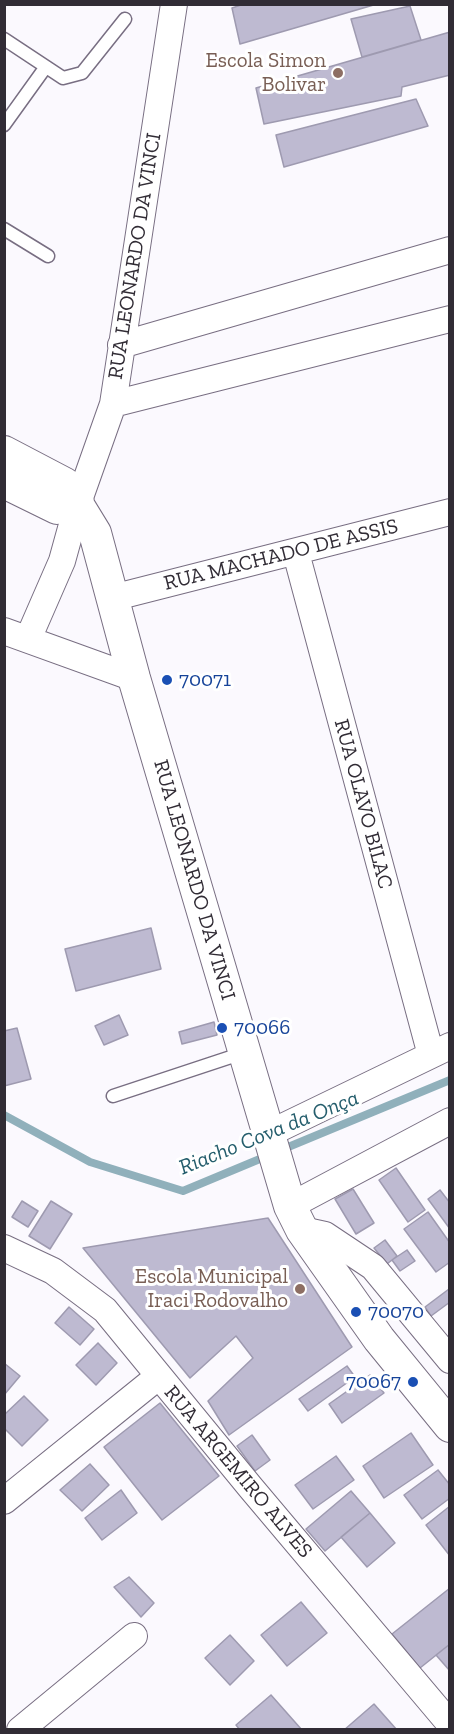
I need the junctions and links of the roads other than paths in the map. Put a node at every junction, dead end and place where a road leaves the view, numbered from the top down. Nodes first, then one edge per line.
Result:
1 (174, 4) edge
2 (125, 18) dead end
3 (4, 39) edge
4 (45, 68) junction
5 (4, 125) edge
6 (4, 229) edge
7 (450, 250) edge
8 (48, 256) dead end
9 (450, 319) edge
10 (121, 345) junction
11 (113, 404) junction
12 (4, 452) edge
13 (4, 482) edge
14 (78, 503) junction
15 (450, 512) edge
16 (296, 553) junction
17 (112, 598) junction
18 (16, 635) edge
19 (134, 678) junction
20 (440, 1050) edge
21 (244, 1052) junction
22 (113, 1096) dead end
23 (450, 1121) edge
24 (273, 1152) junction
25 (296, 1218) junction
26 (4, 1248) edge
27 (450, 1360) edge
28 (159, 1376) junction
29 (450, 1426) edge
30 (4, 1501) edge
31 (134, 1636) dead end
32 (450, 1724) edge
33 (20, 1730) edge

1 - 10 street, RUA LEONARDO DA VINCI
2 - 4 lane
3 - 4 lane
4 - 5 lane
6 - 8 lane
7 - 10 street
9 - 11 street
10 - 11 street, RUA LEONARDO DA VINCI
11 - 14 street, RUA LEONARDO DA VINCI
12 - 14 street
13 - 14 street
14 - 17 street, RUA LEONARDO DA VINCI
14 - 18 street, RUA LEONARDO DA VINCI
15 - 16 street, RUA MACHADO DE ASSIS
16 - 17 street, RUA MACHADO DE ASSIS
16 - 20 street, RUA OLAVO BILAC
17 - 19 street, RUA LEONARDO DA VINCI
18 - 19 street
19 - 21 street, RUA LEONARDO DA VINCI
20 - 24 street
21 - 22 lane
21 - 24 street, RUA LEONARDO DA VINCI
23 - 25 street
24 - 25 street, RUA LEONARDO DA VINCI
25 - 27 street
25 - 29 street, RUA LEONARDO DA VINCI
26 - 28 street, RUA ARGEMIRO ALVES
28 - 30 street
28 - 32 street, RUA ARGEMIRO ALVES
31 - 33 street

